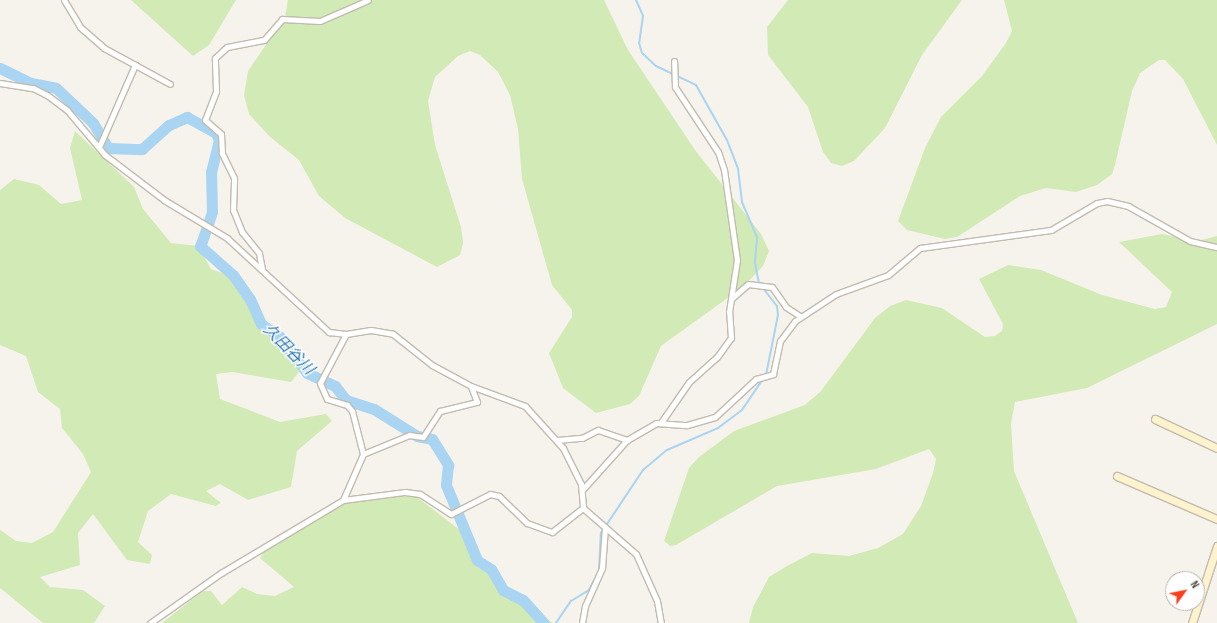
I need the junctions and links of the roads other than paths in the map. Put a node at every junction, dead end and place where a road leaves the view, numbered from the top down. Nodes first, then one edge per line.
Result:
1 (64, 0) edge
2 (368, 0) edge
3 (674, 61) dead end
4 (135, 64) junction
5 (0, 83) edge
6 (170, 84) dead end
7 (100, 145) junction
8 (1217, 247) edge
9 (262, 269) junction
10 (732, 298) junction
11 (800, 316) junction
12 (346, 334) junction
13 (471, 386) junction
14 (1155, 419) dead end
15 (662, 421) junction
16 (557, 440) junction
17 (627, 440) junction
18 (1217, 448) edge
19 (363, 454) junction
20 (1117, 476) dead end
21 (583, 489) junction
22 (343, 500) junction
23 (584, 508) junction
24 (1217, 519) edge
25 (605, 527) junction
26 (1217, 546) edge
27 (150, 623) edge
28 (582, 623) edge
29 (661, 623) edge
30 (1192, 623) edge

1 - 4 street
2 - 9 street
3 - 10 street
4 - 6 street
4 - 7 street
5 - 7 street
7 - 9 street
8 - 11 street
9 - 12 street
10 - 11 street
10 - 15 street
11 - 15 street
12 - 13 street
12 - 19 street
13 - 16 street
13 - 19 street
14 - 18 street
15 - 17 street
16 - 17 street
16 - 21 street
17 - 21 street
19 - 22 street
20 - 24 street
21 - 23 street
22 - 23 street
22 - 27 street
23 - 25 street
25 - 28 street
25 - 29 street
26 - 30 street

